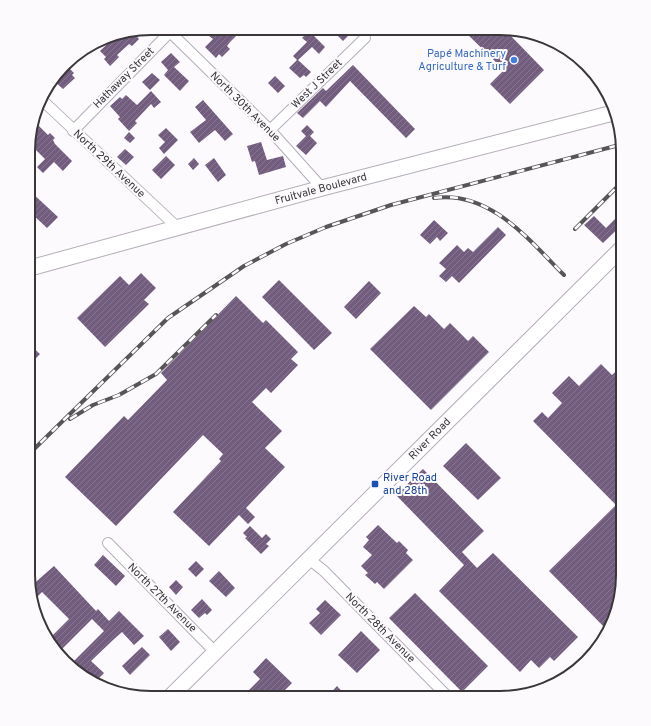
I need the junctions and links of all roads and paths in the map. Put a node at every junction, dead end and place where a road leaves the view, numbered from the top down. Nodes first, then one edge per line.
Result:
1 (165, 35) edge
2 (177, 35) edge
3 (365, 38) dead end
4 (46, 104) edge
5 (610, 115) edge
6 (270, 130) junction
7 (73, 131) junction
8 (322, 188) junction
9 (178, 228) junction
10 (616, 254) edge
11 (35, 266) edge
12 (108, 543) dead end
13 (309, 559) junction
14 (215, 652) junction
15 (177, 691) edge
16 (442, 691) edge

1 - 7 street, Hathaway Street
2 - 6 street, North 30th Avenue
3 - 6 street, West J Street
4 - 7 street, North 29th Avenue
5 - 8 street, Fruitvale Boulevard
6 - 8 street, North 30th Avenue
7 - 9 street, North 29th Avenue
8 - 9 street, Fruitvale Boulevard
9 - 11 street, Fruitvale Boulevard
10 - 13 street, River Road
12 - 14 street, North 27th Avenue
13 - 14 street, River Road
13 - 16 street, North 28th Avenue
14 - 15 street, River Road

